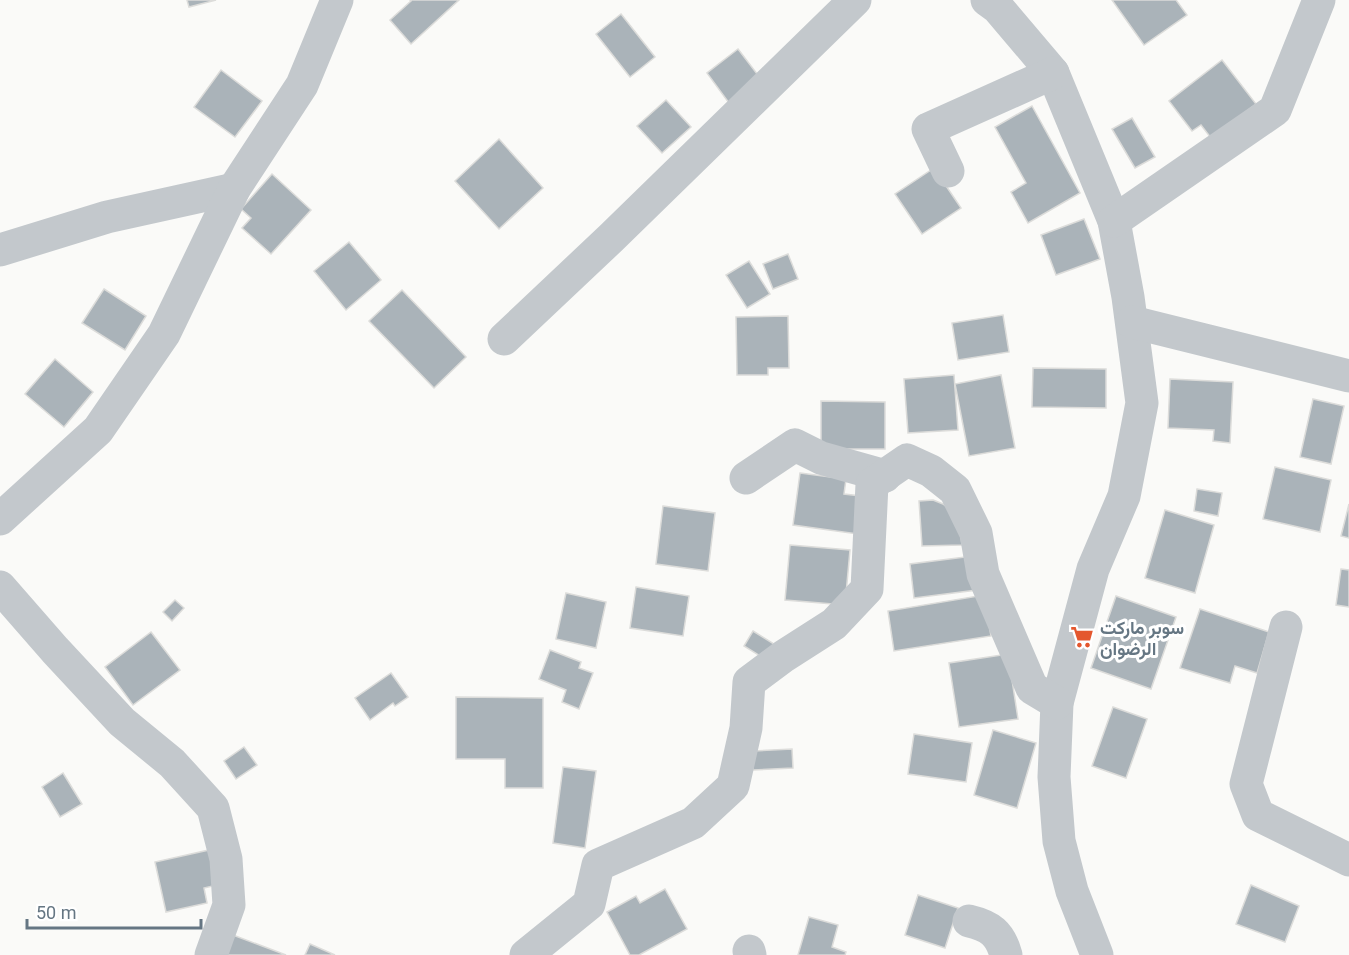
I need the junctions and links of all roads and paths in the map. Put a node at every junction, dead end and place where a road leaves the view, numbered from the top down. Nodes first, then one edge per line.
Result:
1 (337, 0) edge
2 (855, 0) edge
3 (987, 0) edge
4 (1319, 0) edge
5 (1053, 73) junction
6 (948, 171) dead end
7 (234, 189) junction
8 (1114, 221) junction
9 (0, 250) edge
10 (1132, 322) junction
11 (504, 339) dead end
12 (1349, 376) edge
13 (885, 476) junction
14 (746, 478) dead end
15 (0, 519) edge
16 (0, 587) edge
17 (1286, 627) dead end
18 (1057, 703) junction
19 (1349, 860) edge
20 (969, 921) dead end
21 (211, 955) edge
22 (526, 955) edge
23 (1006, 955) edge
24 (1096, 955) edge

1 - 7 street
2 - 11 street
3 - 5 street
4 - 8 street
5 - 6 street
5 - 8 street
7 - 9 street
7 - 15 street
8 - 10 street
10 - 12 street
10 - 18 street
13 - 14 street
13 - 18 street
13 - 22 street
16 - 21 street
17 - 19 street
18 - 24 street
20 - 23 street

